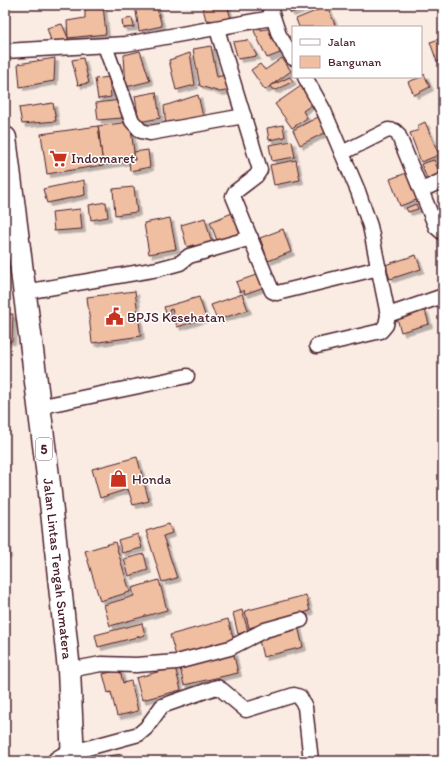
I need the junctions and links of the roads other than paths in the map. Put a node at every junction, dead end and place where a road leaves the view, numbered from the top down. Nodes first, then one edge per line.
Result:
1 (270, 12) edge
2 (217, 29) junction
3 (105, 46) junction
4 (5, 51) edge
5 (292, 56) edge
6 (306, 78) edge
7 (244, 116) junction
8 (5, 138) edge
9 (342, 153) junction
10 (443, 180) edge
11 (422, 190) junction
12 (443, 233) edge
13 (251, 238) junction
14 (379, 268) junction
15 (25, 292) junction
16 (443, 296) edge
17 (388, 315) junction
18 (318, 346) dead end
19 (187, 376) dead end
20 (38, 407) junction
21 (302, 620) dead end
22 (69, 670) junction
23 (68, 758) edge
24 (311, 761) edge

1 - 2 street
1 - 5 street
2 - 3 street
2 - 7 street
3 - 4 street
3 - 7 street
6 - 9 street
7 - 13 street
8 - 15 highway, Jalan Lintas Tengah Sumatera / 5
9 - 11 street
9 - 14 street
10 - 11 street
11 - 12 street
13 - 14 street
13 - 15 street
14 - 17 street
15 - 20 highway, Jalan Lintas Tengah Sumatera / 5
16 - 17 street
17 - 18 street
19 - 20 street
20 - 22 highway, Jalan Lintas Tengah Sumatera / 5
21 - 22 street
22 - 23 highway, Jalan Lintas Tengah Sumatera / 5
23 - 24 street

